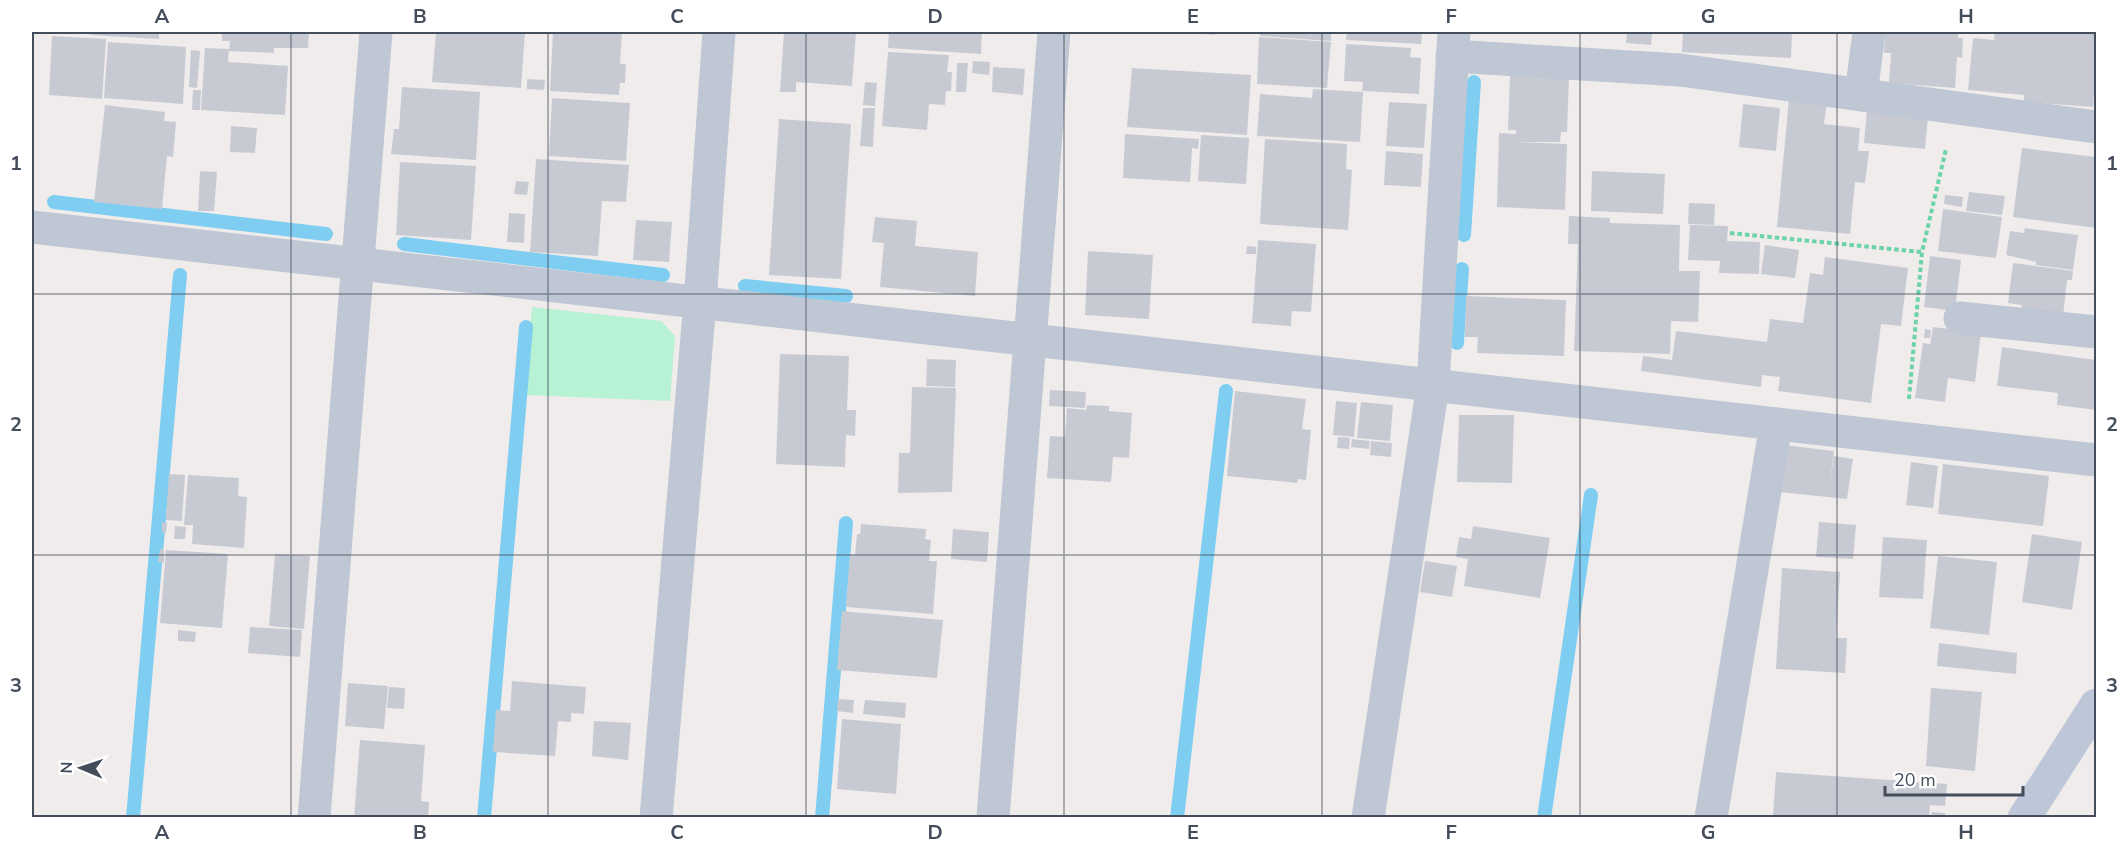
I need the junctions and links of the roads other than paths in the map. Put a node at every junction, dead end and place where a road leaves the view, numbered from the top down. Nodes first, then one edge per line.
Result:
1 (376, 32) edge
2 (719, 32) edge
3 (1054, 32) edge
4 (1869, 32) edge
5 (1453, 44) edge
6 (1861, 95) junction
7 (2097, 127) edge
8 (32, 227) edge
9 (358, 264) junction
10 (700, 302) junction
11 (1960, 318) dead end
12 (2097, 332) edge
13 (1029, 340) junction
14 (1433, 385) junction
15 (1776, 424) junction
16 (2097, 460) edge
17 (2097, 705) edge
18 (314, 818) edge
19 (656, 818) edge
20 (993, 818) edge
21 (1368, 818) edge
22 (1711, 818) edge
23 (2024, 818) edge

1 - 9 street
2 - 10 street
3 - 13 street
4 - 6 street
5 - 6 street
5 - 14 street
6 - 7 street
8 - 9 street
9 - 10 street
9 - 18 street
10 - 13 street
10 - 19 street
11 - 12 street
13 - 14 street
13 - 20 street
14 - 15 street
14 - 21 street
15 - 16 street
15 - 22 street
17 - 23 main road

